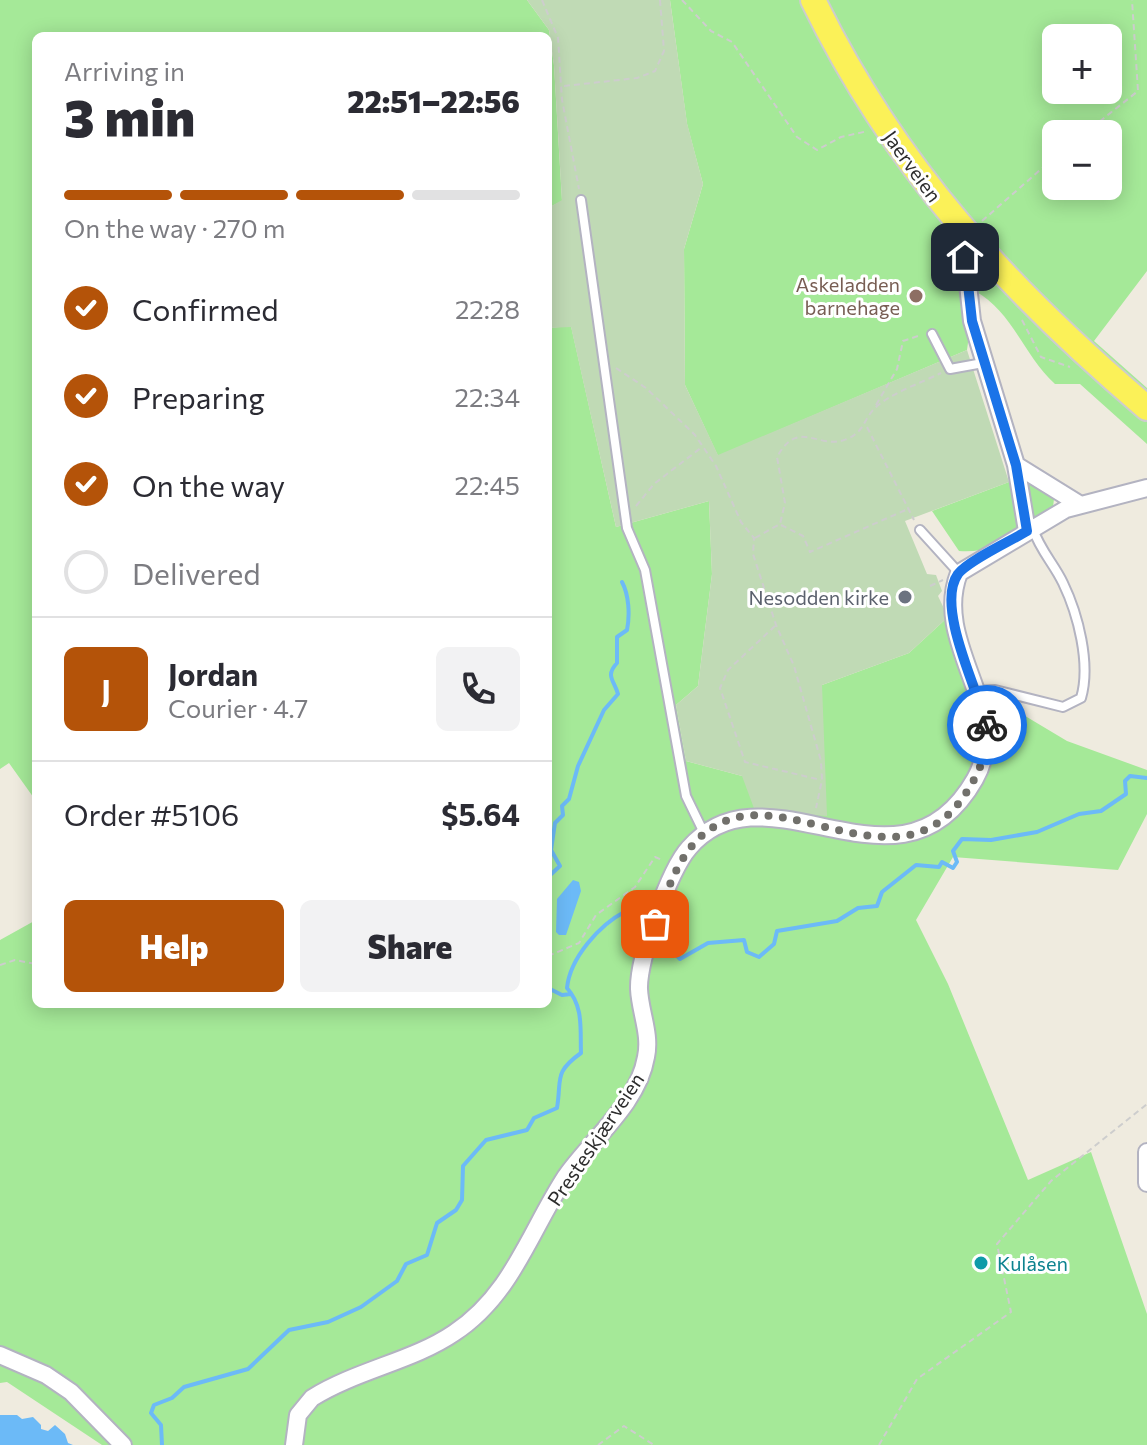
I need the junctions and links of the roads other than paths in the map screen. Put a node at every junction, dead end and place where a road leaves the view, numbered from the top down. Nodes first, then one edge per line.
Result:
1 (813, 0) edge
2 (581, 200) road end
3 (966, 246) junction
4 (932, 334) road end
5 (983, 363) junction
6 (1147, 408) edge
7 (1016, 465) junction
8 (1147, 488) edge
9 (1079, 504) junction
10 (1030, 529) junction
11 (920, 530) road end
12 (959, 573) junction
13 (975, 691) junction
14 (704, 833) junction
15 (1147, 1152) edge
16 (1147, 1183) edge
17 (0, 1355) edge
18 (123, 1445) edge
19 (294, 1445) edge

1 - 3 main road, Jaerveien
2 - 14 lane
3 - 5 street
3 - 6 main road, Jaerveien
4 - 5 lane
5 - 7 street
7 - 9 street
7 - 10 street
8 - 9 street
9 - 10 street
10 - 12 street
10 - 13 lane
11 - 12 lane
12 - 13 street, Presteskjærveien
13 - 14 street, Presteskjærveien
14 - 19 street, Presteskjærveien
15 - 16 street
17 - 18 street

